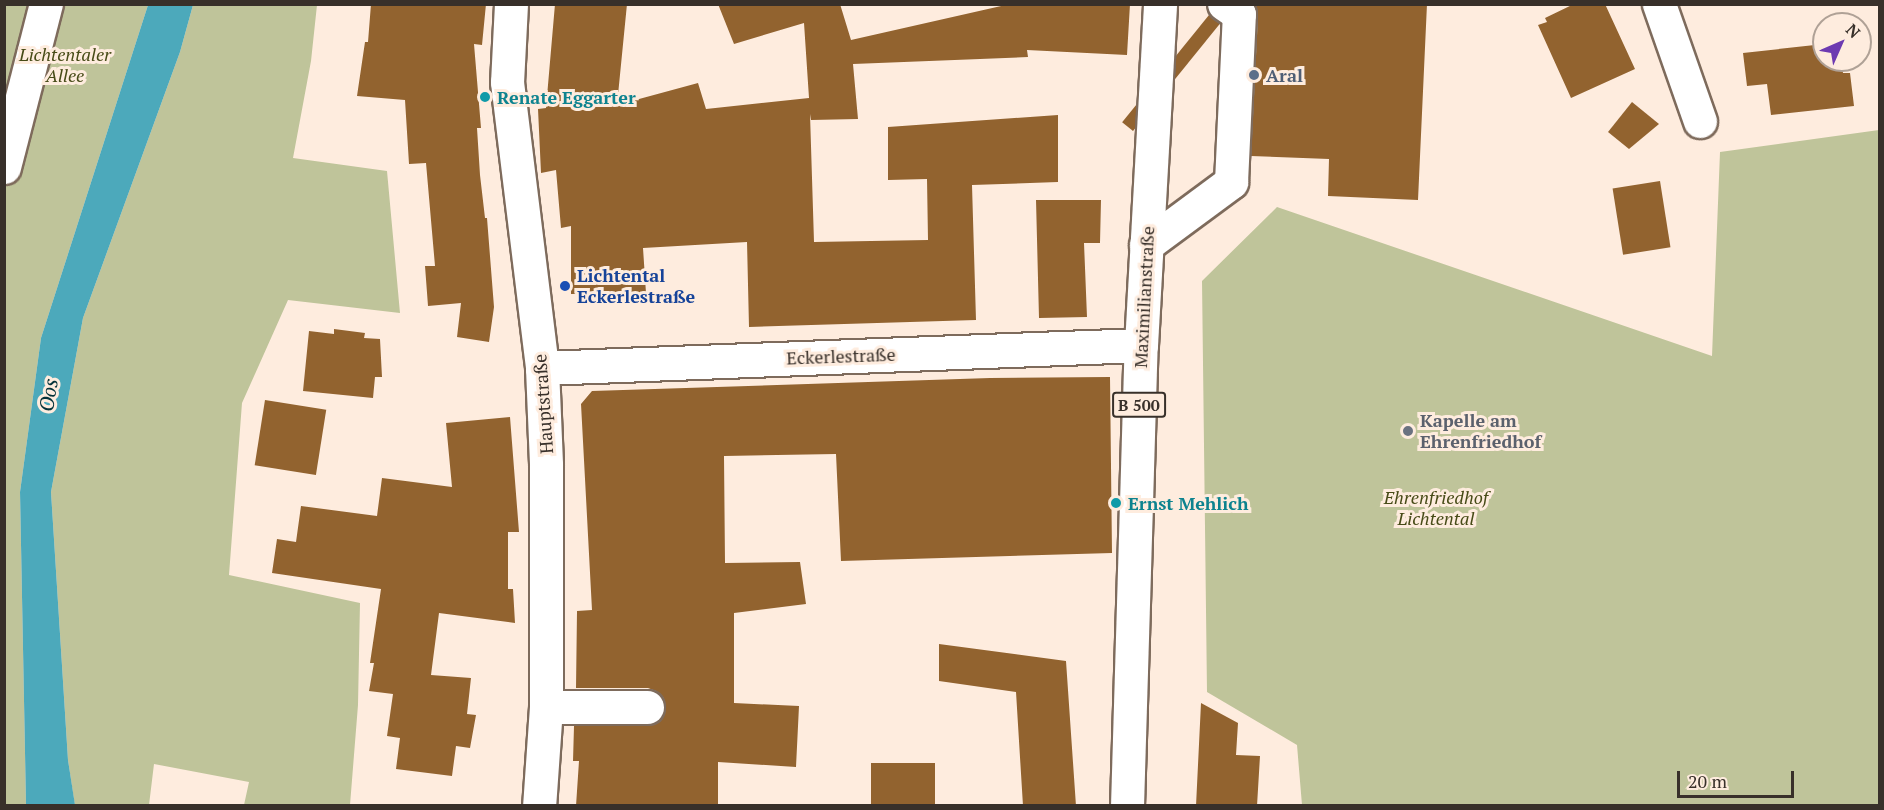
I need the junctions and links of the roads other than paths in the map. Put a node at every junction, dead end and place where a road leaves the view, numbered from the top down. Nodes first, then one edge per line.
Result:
1 (46, 4) edge
2 (511, 4) edge
3 (1160, 4) edge
4 (1224, 4) edge
5 (1659, 4) edge
6 (1700, 121) dead end
7 (4, 167) edge
8 (1146, 245) junction
9 (1140, 345) junction
10 (542, 368) junction
11 (546, 707) junction
12 (647, 707) dead end
13 (539, 806) edge
14 (1128, 806) edge

1 - 7 main road
2 - 10 main road, Hauptstraße
3 - 8 main road, Maximilianstraße / B 500
4 - 8 main road
5 - 6 main road
8 - 9 main road, Maximilianstraße / B 500
9 - 10 main road, Eckerlestraße
9 - 14 main road, Maximilianstraße / B 500
10 - 11 main road, Hauptstraße
11 - 12 main road
11 - 13 main road, Hauptstraße

